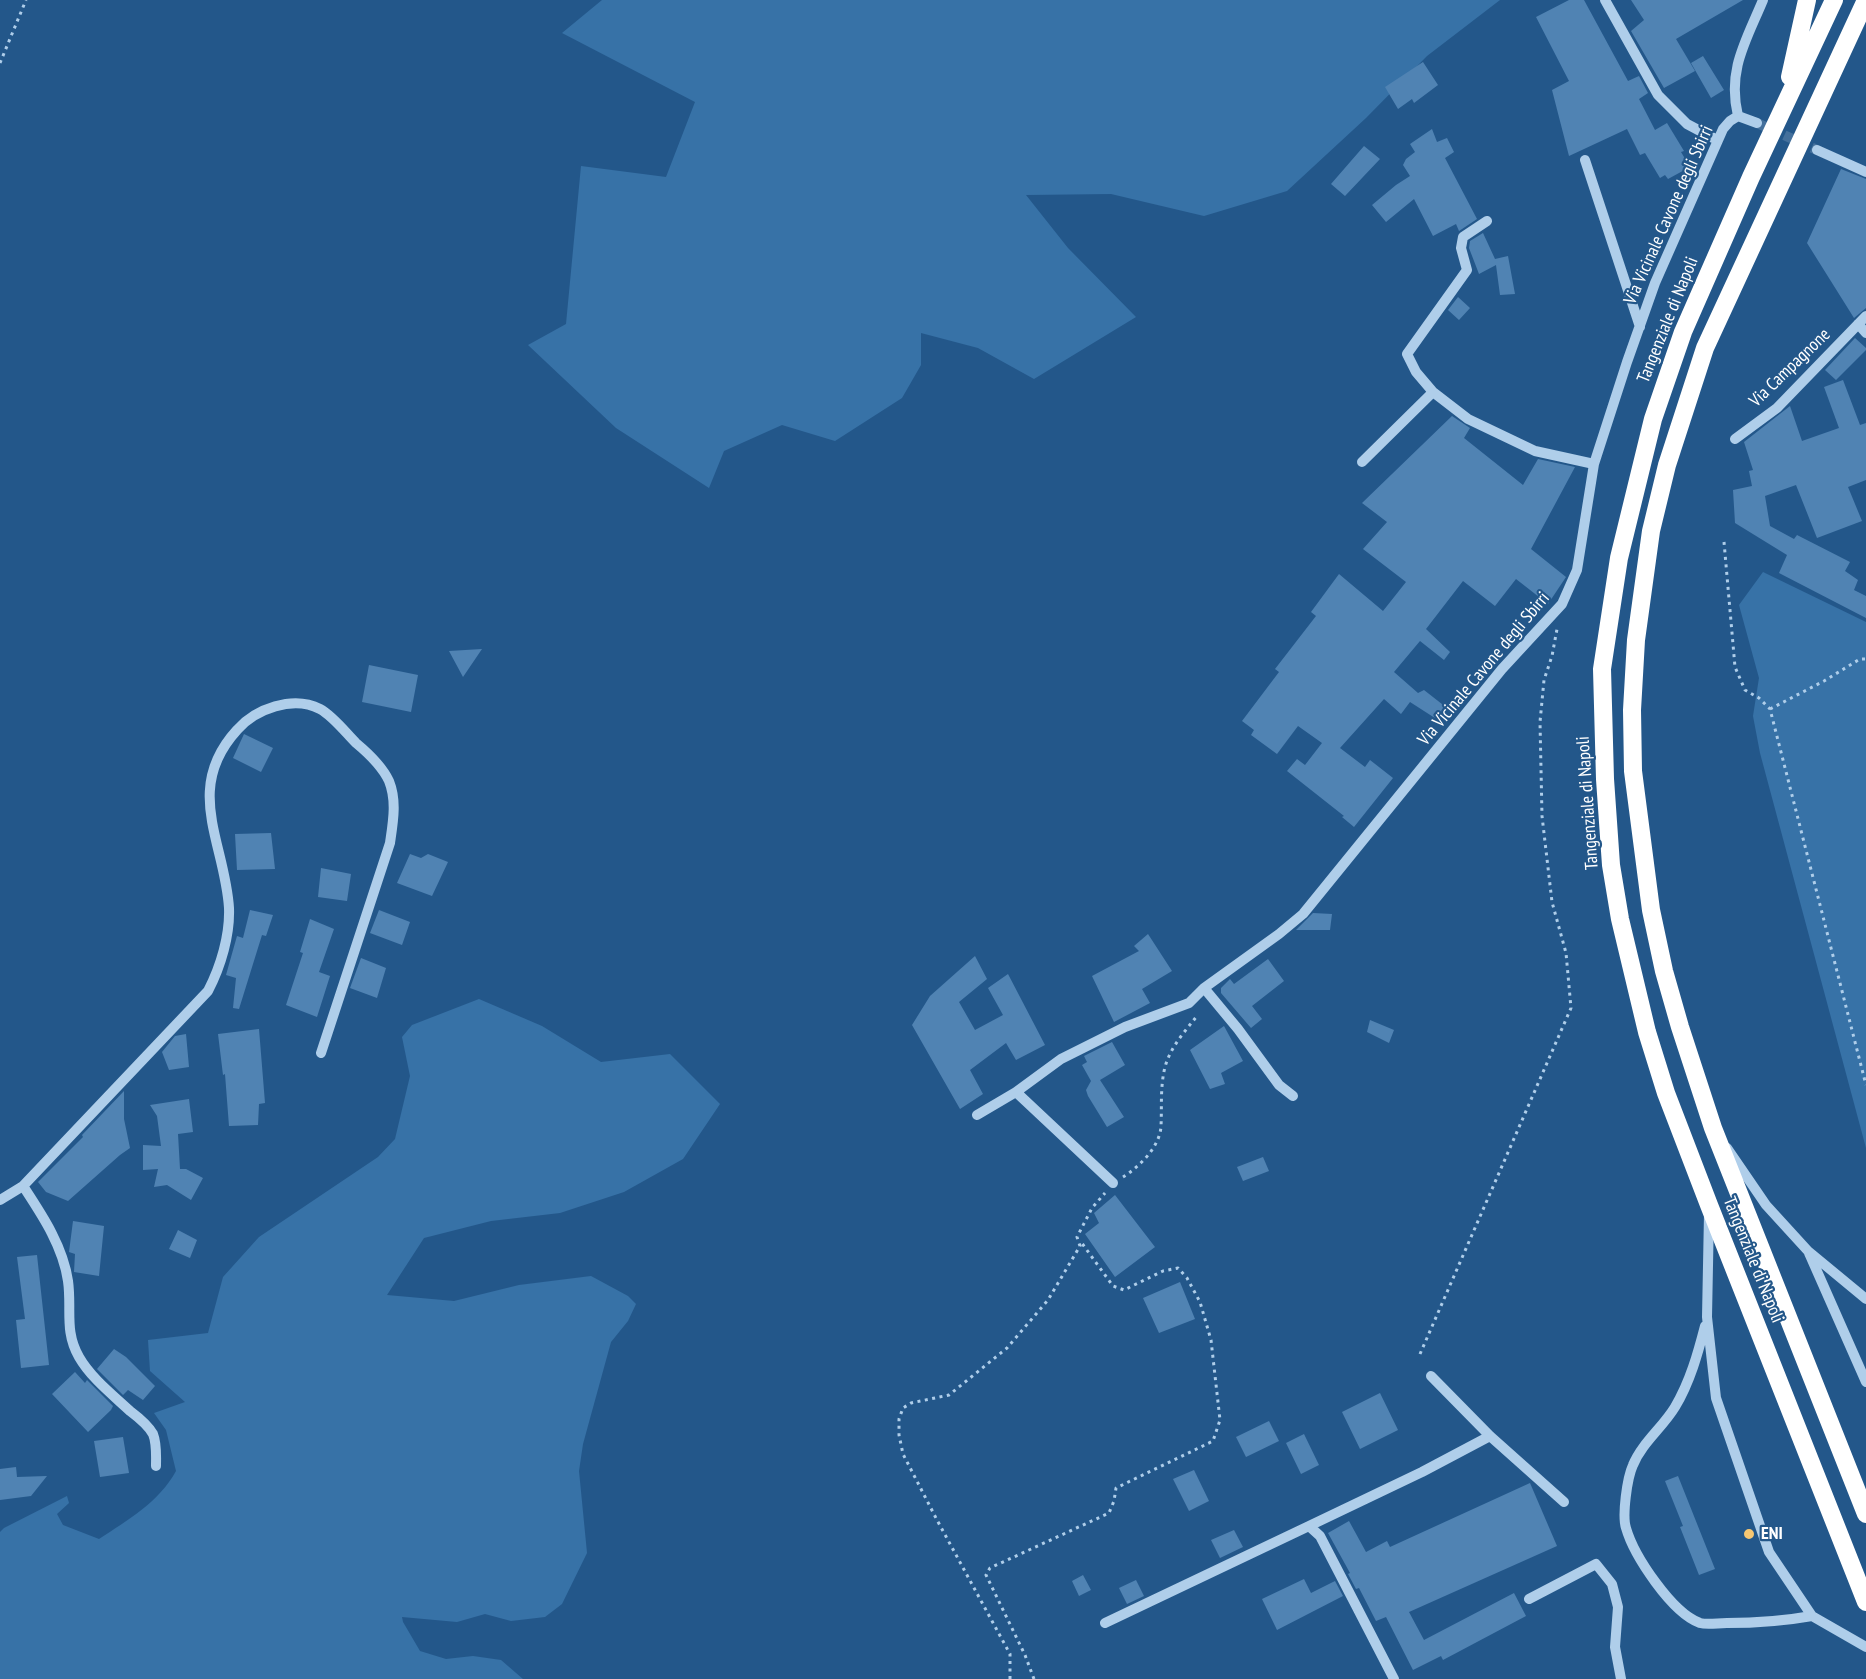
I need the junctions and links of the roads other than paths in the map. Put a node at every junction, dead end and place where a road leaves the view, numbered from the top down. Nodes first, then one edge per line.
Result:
1 (1605, 0) edge
2 (1763, 0) edge
3 (1807, 0) edge
4 (1834, 0) edge
5 (1866, 0) edge
6 (1783, 111) junction
7 (1738, 116) junction
8 (1757, 123) tunnel mouth
9 (1718, 140) junction
10 (1817, 150) tunnel mouth
11 (1585, 160) dead end
12 (1866, 172) edge
13 (1487, 222) dead end
14 (1862, 320) edge
15 (1640, 327) junction
16 (1866, 333) edge
17 (1433, 393) junction
18 (1735, 439) dead end
19 (1362, 462) dead end
20 (1594, 464) junction
21 (1204, 988) junction
22 (321, 1053) dead end
23 (1016, 1092) junction
24 (1293, 1096) dead end
25 (977, 1115) dead end
26 (1713, 1128) junction
27 (1113, 1183) road end
28 (23, 1186) junction
29 (0, 1200) edge
30 (1709, 1205) junction
31 (1808, 1251) junction
32 (1866, 1299) edge
33 (1707, 1317) junction
34 (1431, 1376) dead end
35 (1866, 1382) edge
36 (1490, 1436) junction
37 (156, 1466) dead end
38 (1564, 1502) dead end
39 (1866, 1514) edge
40 (1309, 1526) junction
41 (1529, 1599) dead end
42 (1866, 1602) edge
43 (1812, 1616) junction
44 (1106, 1623) dead end
45 (1866, 1647) edge
46 (1394, 1679) edge
47 (1621, 1679) edge

1 - 9 street
2 - 7 street
3 - 6 highway
4 - 6 highway, Tangenziale di Napoli
5 - 26 highway, Tangenziale di Napoli
6 - 30 highway, Tangenziale di Napoli
7 - 8 street, Via Vicinale Cavone degli Sbirri
7 - 9 street, Via Vicinale Cavone degli Sbirri
9 - 15 street, Via Vicinale Cavone degli Sbirri
10 - 12 street
11 - 15 street
13 - 17 street
14 - 16 street
14 - 18 street, Via Campagnone
15 - 20 street, Via Vicinale Cavone degli Sbirri
17 - 19 street
17 - 20 street
20 - 21 street, Via Vicinale Cavone degli Sbirri
21 - 23 street, Via Vicinale Cavone degli Sbirri
21 - 24 street
22 - 28 street
23 - 25 street, Via Vicinale Cavone degli Sbirri
23 - 27 street
26 - 31 street
26 - 39 highway, Tangenziale di Napoli
28 - 29 street
28 - 37 street
30 - 33 street
30 - 42 highway, Tangenziale di Napoli
31 - 32 street
31 - 35 street
33 - 43 street
33 - 43 street
34 - 36 street
36 - 38 street
36 - 40 street
40 - 44 street
40 - 46 street
41 - 47 street
43 - 45 street

